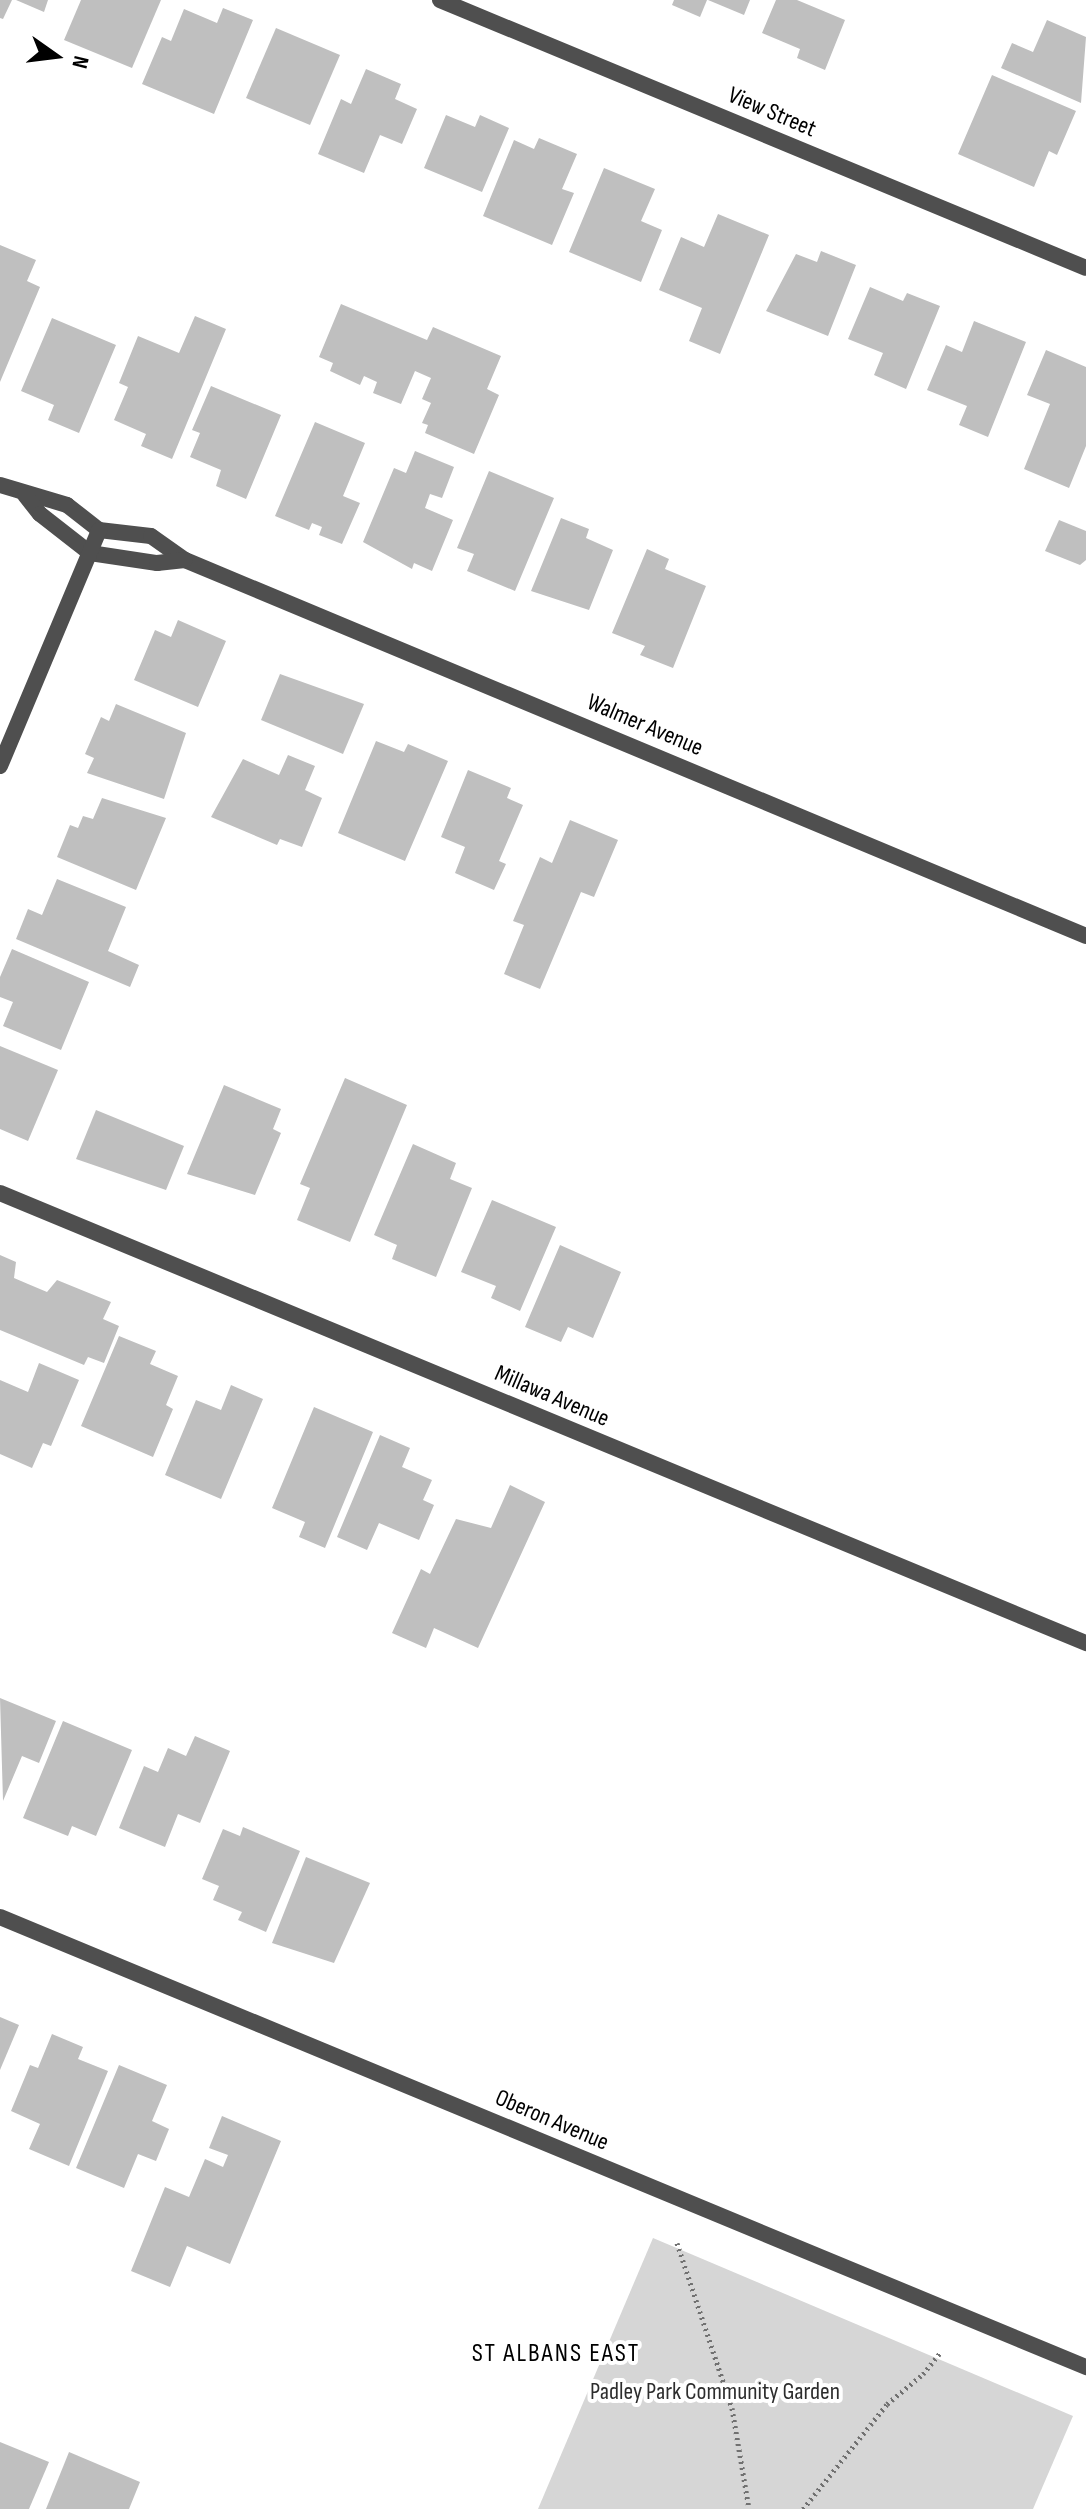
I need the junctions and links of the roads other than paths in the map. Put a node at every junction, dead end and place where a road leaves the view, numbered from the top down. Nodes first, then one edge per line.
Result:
1 (440, 0) edge
2 (1086, 268) edge
3 (0, 485) edge
4 (25, 495) junction
5 (99, 530) junction
6 (90, 553) junction
7 (185, 560) junction
8 (0, 766) edge
9 (1086, 936) edge
10 (0, 1193) edge
11 (1086, 1643) edge
12 (0, 1917) edge
13 (1086, 2367) edge

1 - 2 street, View Street
3 - 4 street, Walmer Avenue
4 - 5 street, Walmer Avenue
4 - 6 street, Walmer Avenue
5 - 6 street
5 - 7 street, Walmer Avenue
6 - 7 street, Walmer Avenue
6 - 8 street
7 - 9 street, Walmer Avenue
10 - 11 street, Millawa Avenue
12 - 13 street, Oberon Avenue

